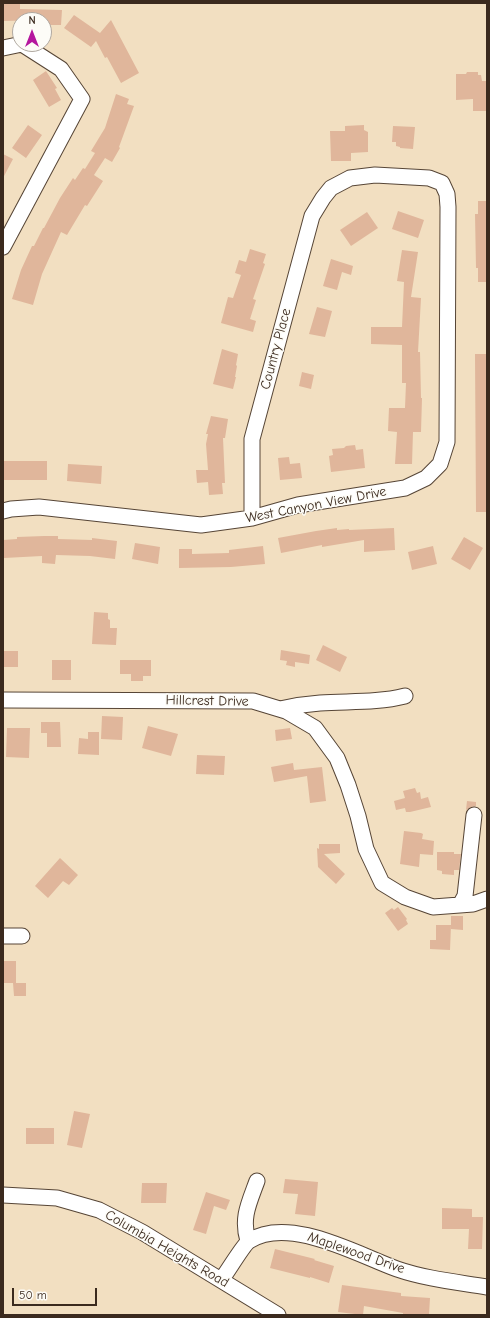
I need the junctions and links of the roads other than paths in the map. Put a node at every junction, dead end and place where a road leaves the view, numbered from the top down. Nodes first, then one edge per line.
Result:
1 (3, 48) edge
2 (331, 188) joint
3 (3, 248) edge
4 (3, 511) edge
5 (252, 518) junction
6 (405, 696) dead end
7 (3, 700) edge
8 (280, 709) junction
9 (474, 815) dead end
10 (487, 899) edge
11 (460, 905) junction
12 (3, 936) edge
13 (22, 936) dead end
14 (257, 1181) dead end
15 (3, 1195) edge
16 (248, 1241) junction
17 (221, 1280) junction
18 (487, 1287) edge
19 (278, 1315) edge

1 - 3 street
2 - 5 street, Country Place
2 - 5 street, West Canyon View Drive
4 - 5 street, West Canyon View Drive
6 - 8 street
7 - 8 street, Hillcrest Drive
8 - 11 street, Hillcrest Drive
9 - 11 street
10 - 11 street, Hillcrest Drive
12 - 13 street
14 - 16 street
15 - 17 street, Columbia Heights Road
16 - 17 street
16 - 18 street, Maplewood Drive
17 - 19 street, Columbia Heights Road

